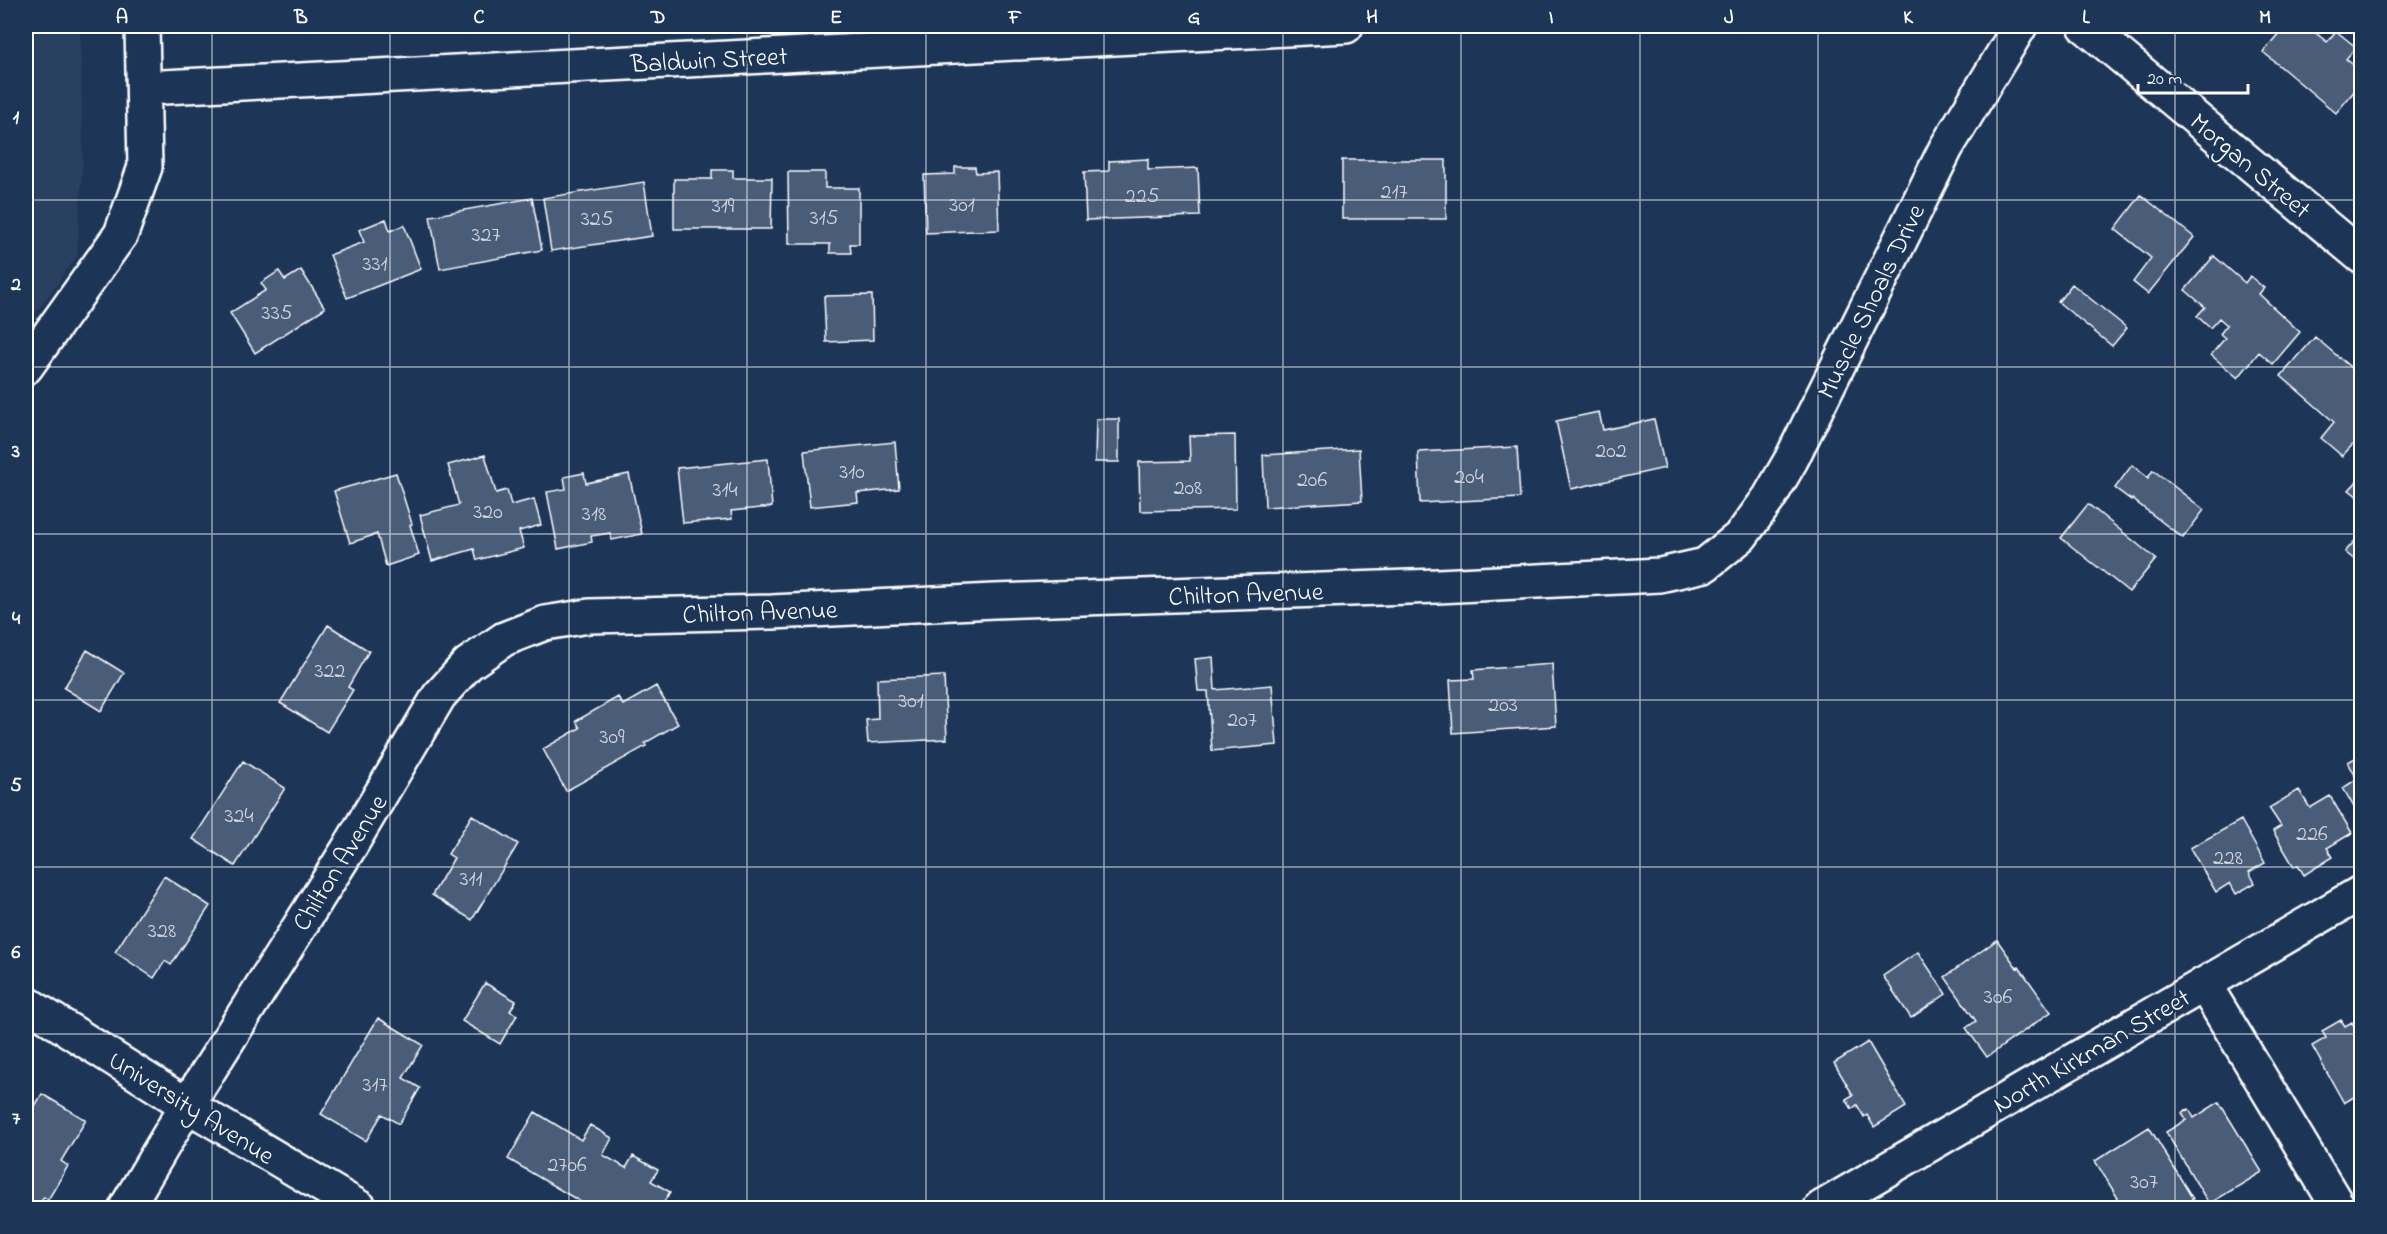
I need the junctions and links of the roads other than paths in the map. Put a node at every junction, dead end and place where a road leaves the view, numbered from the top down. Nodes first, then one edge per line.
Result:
1 (141, 26) edge
2 (1346, 26) edge
3 (2020, 26) edge
4 (2085, 26) edge
5 (144, 88) junction
6 (2361, 257) edge
7 (26, 367) edge
8 (1705, 565) joint
9 (2361, 892) edge
10 (2204, 984) junction
11 (26, 1003) edge
12 (187, 1105) junction
13 (126, 1209) edge
14 (360, 1209) edge
15 (1821, 1209) edge
16 (2339, 1209) edge

1 - 5 street
2 - 5 street, Baldwin Street
3 - 8 street, Muscle Shoals Drive
4 - 6 street, Morgan Street
5 - 7 street
8 - 12 street, Chilton Avenue
9 - 10 street, North Kirkman Street
10 - 15 street, North Kirkman Street
10 - 16 street
11 - 12 street, University Avenue
12 - 13 street, Chilton Avenue
12 - 14 street, University Avenue

